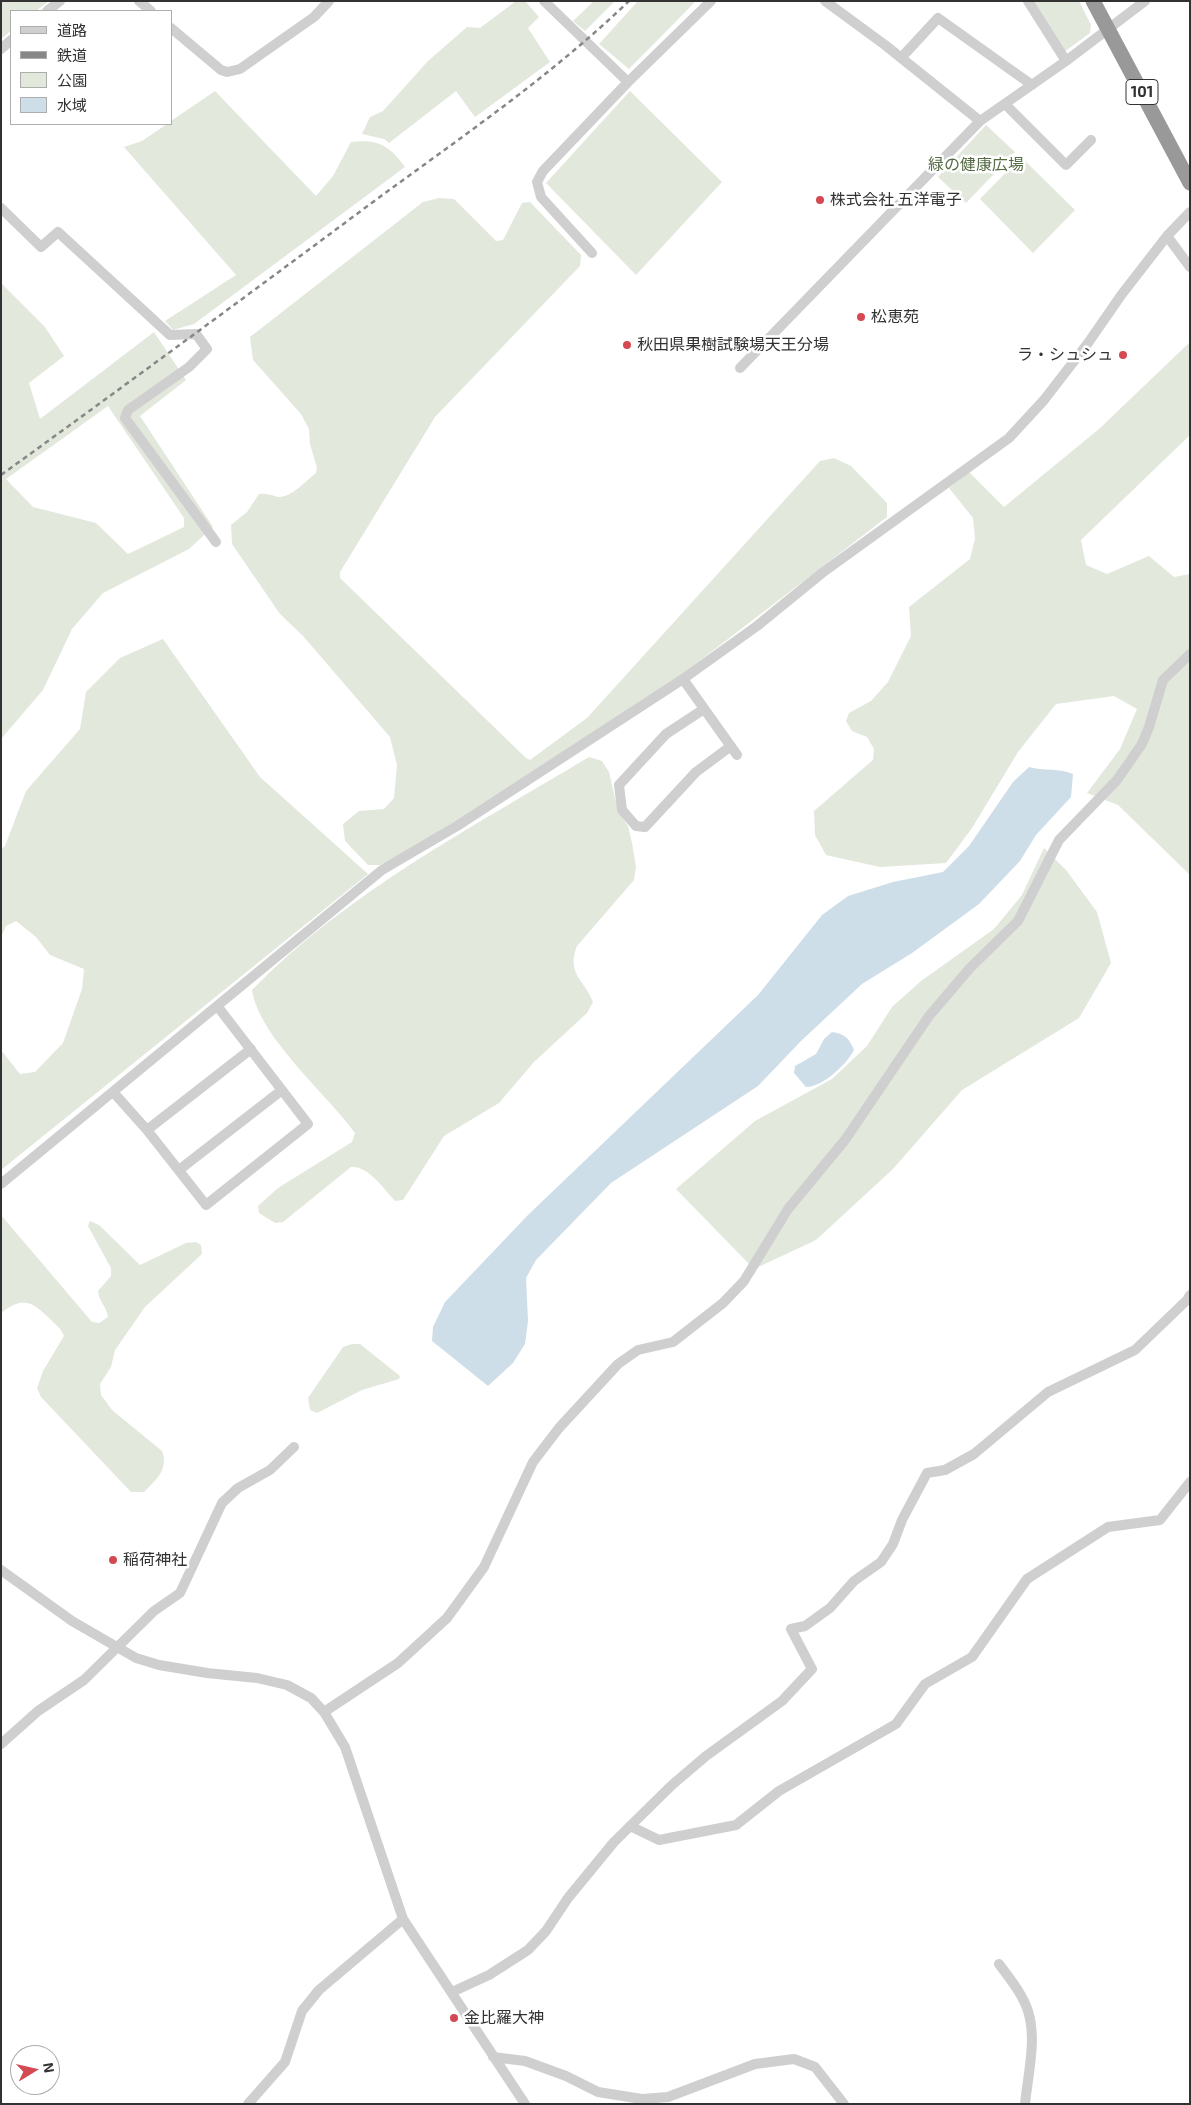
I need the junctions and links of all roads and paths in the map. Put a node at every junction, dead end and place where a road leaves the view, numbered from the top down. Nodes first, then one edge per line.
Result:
1 (60, 1) edge
2 (138, 1) edge
3 (329, 1) edge
4 (544, 1) edge
5 (712, 1) edge
6 (826, 1) edge
7 (1028, 1) edge
8 (1093, 1) edge
9 (1143, 2) edge
10 (48, 10) edge
11 (150, 10) edge
12 (1108, 28) junction
13 (172, 29) edge
14 (901, 58) junction
15 (1066, 61) junction
16 (628, 82) junction
17 (1032, 84) junction
18 (1005, 104) junction
19 (980, 121) junction
20 (1091, 140) dead end
21 (1190, 184) edge
22 (1, 208) edge
23 (1190, 212) edge
24 (1167, 236) junction
25 (592, 253) dead end
26 (1190, 267) edge
27 (740, 368) dead end
28 (216, 542) dead end
29 (1190, 654) edge
30 (682, 679) junction
31 (704, 708) junction
32 (218, 1007) junction
33 (251, 1049) junction
34 (282, 1090) junction
35 (114, 1093) junction
36 (147, 1130) junction
37 (179, 1170) junction
38 (1, 1184) edge
39 (1190, 1295) edge
40 (294, 1447) dead end
41 (1190, 1482) edge
42 (1, 1570) edge
43 (117, 1649) junction
44 (324, 1712) junction
45 (2, 1743) edge
46 (630, 1826) junction
47 (403, 1919) junction
48 (999, 1964) dead end
49 (452, 1992) junction
50 (493, 2057) junction
51 (248, 2104) edge
52 (525, 2104) edge
53 (844, 2104) edge
54 (1025, 2104) edge

1 - 10 street
2 - 11 street
3 - 13 street
4 - 16 street
5 - 16 street
6 - 14 street
7 - 15 street
8 - 12 highway, 101
9 - 12 street
12 - 15 street
12 - 21 highway, 101
14 - 17 street
14 - 19 street
15 - 17 street
16 - 25 street
17 - 18 street
18 - 19 street
18 - 20 street
19 - 27 street
22 - 28 street
23 - 24 street
24 - 26 street
24 - 30 street
29 - 44 street
30 - 31 street
30 - 32 street
31 - 31 street
32 - 33 street
32 - 35 street
33 - 34 street
33 - 36 street
34 - 37 street
34 - 37 street
35 - 36 street
35 - 38 street
36 - 37 street
39 - 46 street
40 - 43 street
41 - 46 street
42 - 43 street
43 - 44 street
43 - 45 street
44 - 47 street
46 - 49 street
47 - 49 street
47 - 51 street
48 - 54 street
49 - 50 street
50 - 52 street
50 - 53 street

